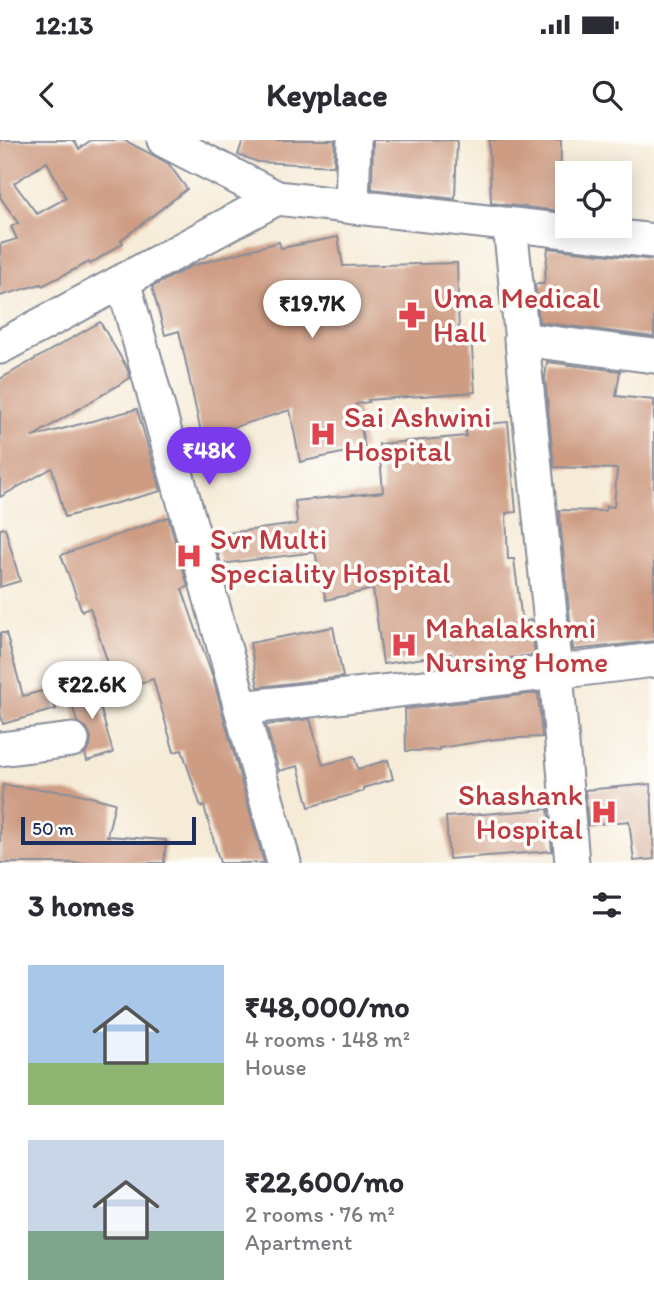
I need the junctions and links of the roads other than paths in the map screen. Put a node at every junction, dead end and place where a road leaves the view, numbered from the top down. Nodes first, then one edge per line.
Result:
1 (164, 140) edge
2 (354, 140) edge
3 (277, 198) junction
4 (352, 206) junction
5 (510, 225) junction
6 (654, 241) edge
7 (123, 281) junction
8 (521, 339) junction
9 (0, 347) edge
10 (654, 356) edge
11 (654, 660) edge
12 (556, 672) junction
13 (241, 708) junction
14 (72, 740) dead end
15 (0, 749) edge
16 (284, 863) edge
17 (572, 863) edge

1 - 3 street
2 - 4 street
3 - 4 street
3 - 7 street
4 - 5 street
5 - 6 street
5 - 8 street
7 - 9 street
7 - 13 street
8 - 10 street
8 - 12 street
11 - 12 street
12 - 13 street
12 - 17 street
13 - 16 street
14 - 15 street

